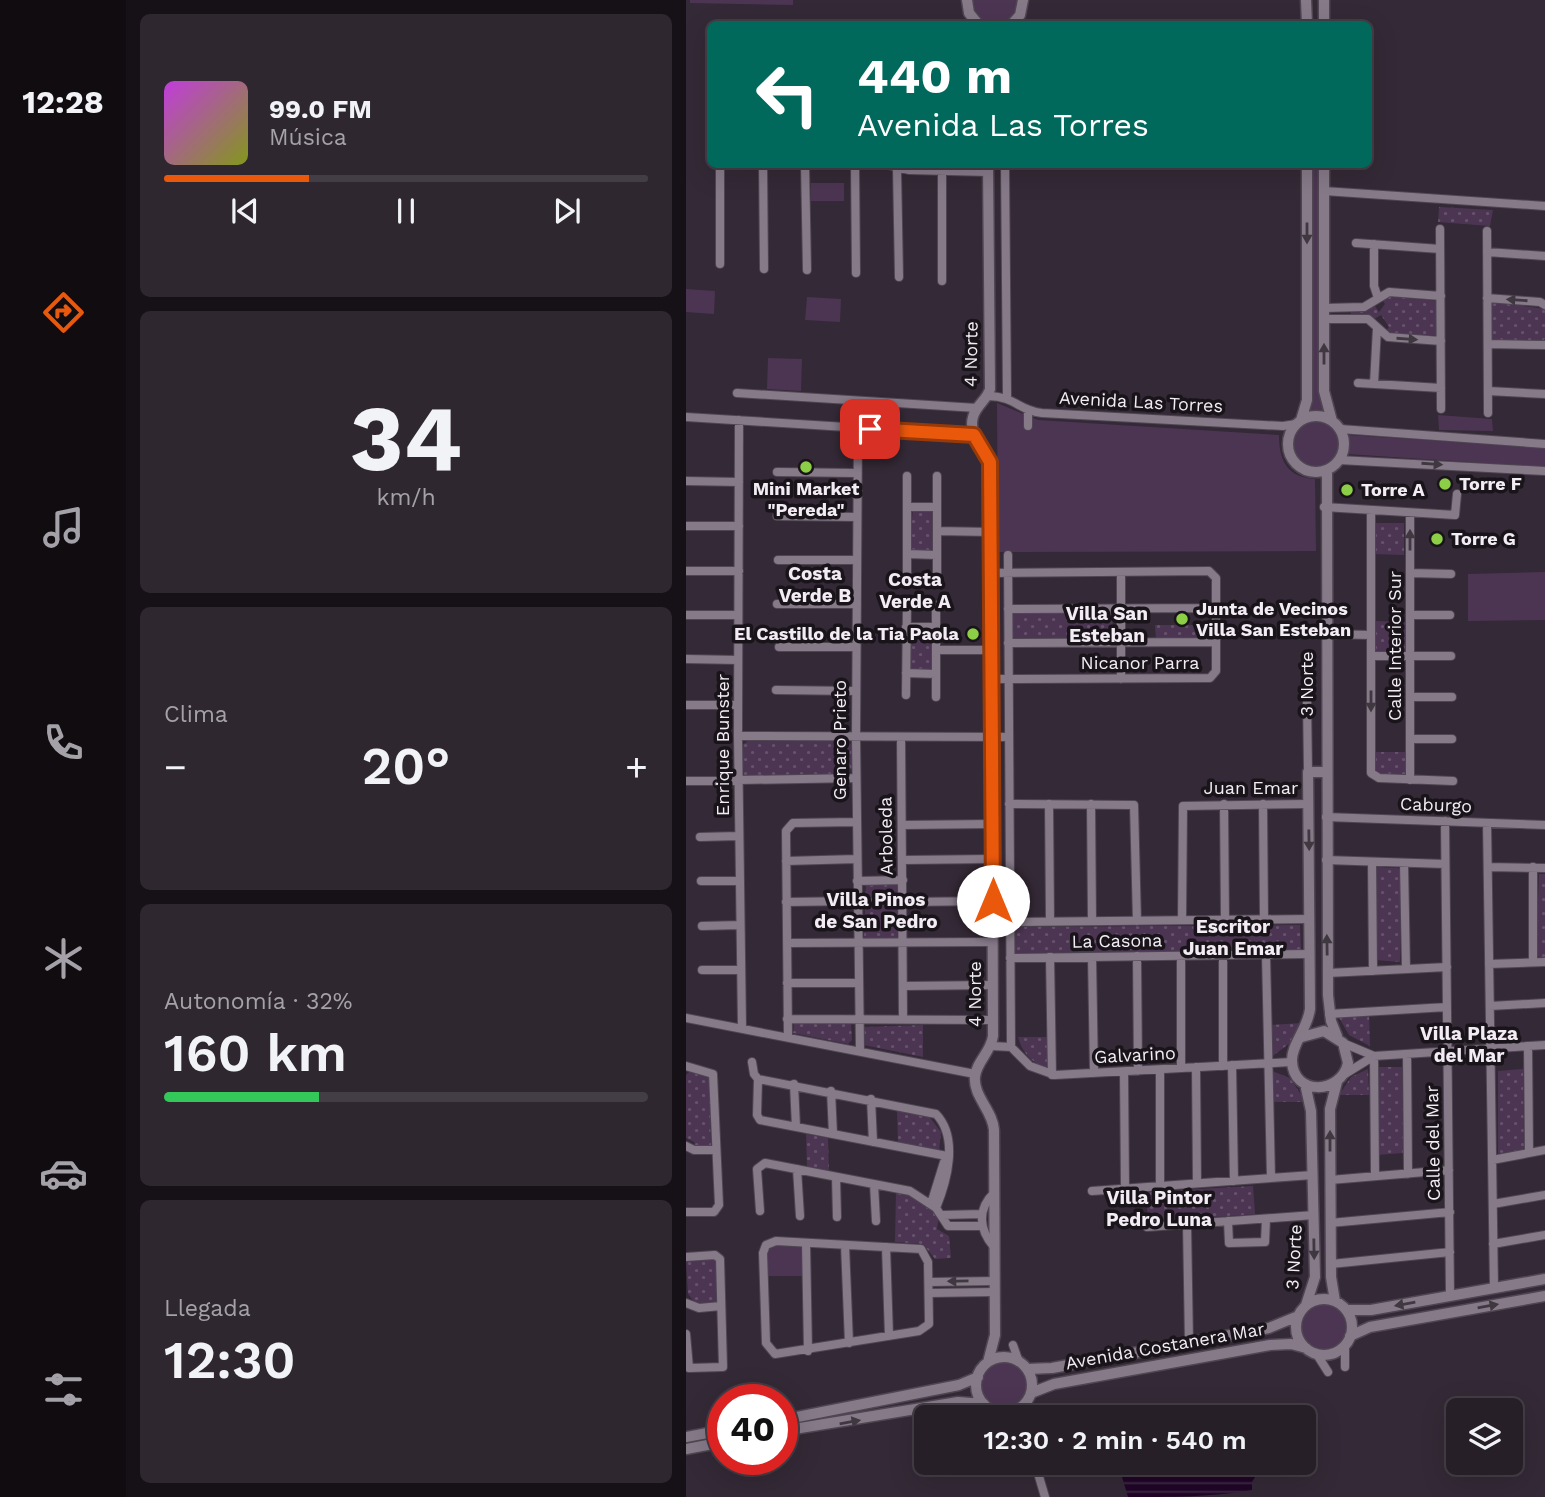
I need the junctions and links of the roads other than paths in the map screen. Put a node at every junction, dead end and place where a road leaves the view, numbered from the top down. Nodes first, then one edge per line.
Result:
1 (967, 0) edge
2 (1023, 0) edge
3 (1306, 0) edge
4 (1324, 0) edge
5 (976, 21) edge
6 (1015, 21) edge
7 (1307, 21) edge
8 (1324, 21) edge
9 (720, 168) edge
10 (764, 168) edge
11 (805, 168) edge
12 (855, 168) edge
13 (988, 168) edge
14 (1005, 168) edge
15 (1307, 168) edge
16 (1324, 168) edge
17 (897, 169) joint
18 (942, 172) junction
19 (1324, 191) junction
20 (1545, 206) edge
21 (1440, 229) dead end
22 (1487, 231) dead end
23 (1356, 243) dead end
24 (1374, 244) junction
25 (1440, 249) junction
26 (1487, 251) junction
27 (1545, 256) edge
28 (720, 264) dead end
29 (764, 269) dead end
30 (807, 270) dead end
31 (856, 273) dead end
32 (899, 276) dead end
33 (942, 281) dead end
34 (1441, 296) junction
35 (1378, 298) junction
36 (1487, 298) junction
37 (1545, 305) edge
38 (1324, 313) junction
39 (1377, 328) junction
40 (1441, 341) junction
41 (1488, 344) junction
42 (1545, 345) edge
43 (1358, 383) dead end
44 (1374, 384) junction
45 (1441, 388) junction
46 (1488, 391) junction
47 (737, 393) dead end
48 (1545, 394) edge
49 (988, 396) junction
50 (1007, 396) junction
51 (977, 408) junction
52 (1441, 409) dead end
53 (1028, 411) junction
54 (1488, 413) dead end
55 (686, 417) edge
56 (739, 420) junction
57 (1298, 422) junction
58 (1336, 425) junction
59 (1028, 426) dead end
60 (858, 428) junction
61 (974, 435) junction
62 (1545, 444) edge
63 (1339, 460) junction
64 (1326, 470) junction
65 (1545, 471) edge
66 (777, 472) dead end
67 (858, 473) junction
68 (907, 476) dead end
69 (937, 476) dead end
70 (686, 481) edge
71 (739, 482) junction
72 (1457, 494) dead end
73 (907, 507) junction
74 (937, 507) junction
75 (1324, 508) junction
76 (1371, 510) junction
77 (1410, 513) junction
78 (777, 516) dead end
79 (857, 517) junction
80 (686, 526) edge
81 (739, 526) junction
82 (937, 531) junction
83 (992, 532) junction
84 (907, 554) junction
85 (937, 555) junction
86 (1007, 555) dead end
87 (778, 560) dead end
88 (857, 560) junction
89 (686, 571) edge
90 (738, 571) junction
91 (1121, 572) junction
92 (992, 573) junction
93 (1008, 573) junction
94 (1410, 573) junction
95 (1451, 573) dead end
96 (907, 576) dead end
97 (937, 577) dead end
98 (778, 604) dead end
99 (857, 604) junction
100 (907, 605) dead end
101 (936, 605) dead end
102 (1121, 608) junction
103 (1216, 608) junction
104 (1008, 609) junction
105 (686, 615) edge
106 (738, 615) junction
107 (1410, 615) junction
108 (1450, 615) dead end
109 (906, 627) junction
110 (936, 627) junction
111 (1325, 634) junction
112 (1371, 635) junction
113 (1121, 642) junction
114 (1216, 642) junction
115 (1008, 643) junction
116 (779, 647) dead end
117 (856, 647) junction
118 (936, 650) junction
119 (992, 650) junction
120 (1371, 656) junction
121 (1410, 656) junction
122 (1451, 656) dead end
123 (686, 659) edge
124 (738, 660) junction
125 (906, 673) junction
126 (936, 674) junction
127 (992, 679) junction
128 (1008, 679) junction
129 (1121, 679) junction
130 (776, 690) dead end
131 (856, 691) junction
132 (906, 695) dead end
133 (936, 697) dead end
134 (1410, 697) junction
135 (1452, 697) dead end
136 (1307, 700) dead end
137 (686, 705) edge
138 (738, 705) junction
139 (738, 736) junction
140 (856, 737) junction
141 (901, 737) junction
142 (1008, 737) junction
143 (992, 738) junction
144 (1410, 739) junction
145 (1452, 739) dead end
146 (1308, 772) junction
147 (1325, 772) junction
148 (856, 778) junction
149 (738, 780) junction
150 (1410, 780) junction
151 (686, 781) edge
152 (1453, 781) dead end
153 (1009, 804) junction
154 (1049, 804) junction
155 (1091, 804) junction
156 (1224, 804) junction
157 (1263, 804) junction
158 (1308, 804) junction
159 (1325, 817) junction
160 (1445, 821) junction
161 (856, 822) junction
162 (1487, 822) junction
163 (992, 824) junction
164 (902, 825) junction
165 (1545, 825) edge
166 (739, 836) junction
167 (700, 837) dead end
168 (857, 859) junction
169 (992, 859) junction
170 (902, 860) junction
171 (1326, 860) junction
172 (786, 861) junction
173 (1372, 862) junction
174 (1404, 863) junction
175 (1445, 864) junction
176 (1488, 867) junction
177 (1533, 867) junction
178 (1545, 868) edge
179 (903, 880) junction
180 (701, 881) dead end
181 (740, 881) junction
182 (857, 881) junction
183 (858, 901) junction
184 (993, 901) junction
185 (786, 902) junction
186 (903, 902) junction
187 (1309, 919) junction
188 (1182, 920) junction
189 (1226, 920) junction
190 (1264, 920) junction
191 (1050, 921) junction
192 (1092, 921) junction
193 (1137, 921) junction
194 (1009, 922) junction
195 (740, 925) junction
196 (702, 926) dead end
197 (993, 942) junction
198 (786, 943) junction
199 (858, 943) junction
200 (904, 943) junction
201 (1310, 954) junction
202 (1266, 955) junction
203 (1137, 956) junction
204 (1181, 956) junction
205 (1223, 956) junction
206 (1050, 957) junction
207 (1092, 957) junction
208 (1010, 958) junction
209 (1533, 962) junction
210 (1545, 962) edge
211 (1489, 964) junction
212 (1447, 967) junction
213 (1406, 969) junction
214 (702, 970) dead end
215 (741, 970) junction
216 (1373, 971) junction
217 (1328, 973) junction
218 (859, 982) junction
219 (787, 983) junction
220 (993, 985) junction
221 (904, 986) junction
222 (1545, 1003) edge
223 (1490, 1006) junction
224 (1447, 1007) junction
225 (1329, 1014) junction
226 (686, 1018) edge
227 (903, 1019) junction
228 (788, 1020) junction
229 (993, 1020) junction
230 (860, 1021) junction
231 (742, 1028) junction
232 (788, 1037) junction
233 (1302, 1037) junction
234 (1340, 1040) junction
235 (1545, 1045) edge
236 (991, 1046) junction
237 (1528, 1046) junction
238 (1011, 1047) junction
239 (1490, 1048) junction
240 (860, 1051) junction
241 (1448, 1051) junction
242 (1407, 1054) junction
243 (1374, 1056) junction
244 (752, 1062) dead end
245 (1292, 1062) junction
246 (1268, 1063) junction
247 (686, 1066) edge
248 (1228, 1066) junction
249 (1181, 1068) junction
250 (1196, 1068) junction
251 (1160, 1070) junction
252 (1138, 1071) junction
253 (1124, 1072) junction
254 (1094, 1073) junction
255 (975, 1074) junction
256 (1052, 1075) junction
257 (1341, 1078) junction
258 (758, 1079) junction
259 (794, 1084) junction
260 (1305, 1084) junction
261 (831, 1091) junction
262 (871, 1099) junction
263 (796, 1127) junction
264 (833, 1134) junction
265 (873, 1142) junction
266 (686, 1147) edge
267 (715, 1150) junction
268 (1545, 1150) edge
269 (1529, 1153) junction
270 (947, 1156) junction
271 (1492, 1160) junction
272 (797, 1169) junction
273 (1449, 1170) junction
274 (1408, 1174) junction
275 (1313, 1175) junction
276 (1375, 1176) junction
277 (836, 1177) junction
278 (1271, 1178) junction
279 (1330, 1180) junction
280 (1234, 1181) junction
281 (874, 1184) junction
282 (1197, 1184) junction
283 (1160, 1186) junction
284 (1125, 1188) junction
285 (1092, 1191) dead end
286 (994, 1193) junction
287 (1545, 1195) edge
288 (1493, 1204) junction
289 (936, 1209) junction
290 (760, 1211) dead end
291 (686, 1212) edge
292 (1450, 1212) junction
293 (982, 1214) junction
294 (1314, 1215) junction
295 (800, 1216) dead end
296 (837, 1217) dead end
297 (1266, 1219) junction
298 (876, 1221) dead end
299 (1228, 1221) junction
300 (1330, 1223) junction
301 (1187, 1224) junction
302 (982, 1226) junction
303 (1147, 1227) dead end
304 (1545, 1235) edge
305 (806, 1243) junction
306 (1493, 1244) junction
307 (845, 1245) junction
308 (886, 1247) junction
309 (994, 1247) junction
310 (1450, 1252) junction
311 (686, 1257) edge
312 (1331, 1264) junction
313 (1545, 1279) edge
314 (930, 1282) junction
315 (995, 1286) junction
316 (1494, 1288) junction
317 (930, 1293) junction
318 (1450, 1296) junction
319 (1545, 1296) edge
320 (1335, 1301) junction
321 (686, 1303) edge
322 (1307, 1305) junction
323 (721, 1307) junction
324 (1347, 1310) junction
325 (1298, 1316) junction
326 (686, 1334) edge
327 (889, 1336) junction
328 (1348, 1340) junction
329 (849, 1343) junction
330 (1189, 1343) junction
331 (1013, 1345) dead end
332 (808, 1351) junction
333 (1311, 1351) junction
334 (988, 1363) junction
335 (1023, 1365) junction
336 (1345, 1367) dead end
337 (1328, 1372) dead end
338 (978, 1377) junction
339 (1031, 1393) junction
340 (940, 1405) edge
341 (970, 1405) edge
342 (988, 1405) edge
343 (1026, 1405) edge
344 (914, 1409) edge
345 (798, 1417) edge
346 (798, 1428) edge
347 (707, 1433) edge
348 (686, 1437) edge
349 (707, 1445) edge
350 (686, 1449) edge
351 (1039, 1475) edge
352 (1045, 1497) edge

1 - 5 street
2 - 6 street
3 - 7 street
4 - 8 street
9 - 28 street
10 - 29 street
11 - 30 street
12 - 31 street
13 - 18 street
13 - 49 street, 4 Norte
14 - 50 street, 4 Norte
15 -> 57 street
16 - 19 street
17 - 18 street
17 - 32 street
18 - 33 street
19 - 20 street
19 - 38 street
21 - 25 street
22 - 26 street
23 - 24 street
24 - 25 street
24 - 35 street
25 - 34 street
26 - 27 street
26 - 36 street
34 - 35 street
34 - 40 street
35 - 38 street
37 -> 36 street
36 - 41 street
38 - 39 street
58 -> 38 street
39 -> 40 street
39 - 44 street
40 - 45 street
41 - 42 street
41 - 46 street
43 - 44 street
44 - 45 street
45 - 52 street
46 - 48 street
46 - 54 street
47 - 51 street
49 - 50 street
49 - 51 street, 4 Norte
50 - 53 street
51 - 61 street, 4 Norte
53 - 57 street, Avenida Las Torres
53 - 59 street
55 - 56 street
56 - 60 street
56 - 71 street, Enrique Bunster
57 - 58 street
57 - 64 street
58 - 62 street
58 - 63 street
60 - 61 street
60 - 67 street, Genaro Prieto
61 - 83 street, 4 Norte
63 - 64 street
63 -> 65 street
64 - 75 street, 3 Norte
66 - 67 street
67 - 79 street, Genaro Prieto
68 - 73 street
69 - 74 street
70 - 71 street
71 - 81 street, Enrique Bunster
72 - 77 street
73 - 74 street
73 - 84 street
74 - 82 street
75 - 76 street
75 - 111 street, 3 Norte
76 - 77 street
76 - 112 street
94 -> 77 street, Calle Interior Sur
78 - 79 street
79 - 88 street, Genaro Prieto
80 - 81 street
81 - 90 street, Enrique Bunster
82 - 83 street
82 - 85 street
83 - 92 street, 4 Norte
84 - 85 street
84 - 96 street
85 - 97 street
86 - 93 street, 4 Norte
87 - 88 street
88 - 99 street, Genaro Prieto
89 - 90 street
90 - 106 street, Enrique Bunster
91 - 93 street, Nicanor Parra
91 - 102 street
91 - 103 street, Nicanor Parra
92 - 93 street, Nicanor Parra
92 - 119 street, 4 Norte
93 - 104 street, 4 Norte
94 - 95 street
94 - 107 street, Calle Interior Sur
98 - 99 street
99 - 117 street, Genaro Prieto
100 - 109 street
101 - 110 street
102 - 103 street
102 - 104 street
102 - 113 street
103 - 114 street, Nicanor Parra
104 - 115 street, 4 Norte
105 - 106 street
106 - 124 street, Enrique Bunster
107 - 108 street
107 - 121 street, Calle Interior Sur
109 - 110 street
109 - 125 street
110 - 118 street
111 - 112 street
111 - 147 street, 3 Norte
112 - 120 street
113 - 114 street
113 - 115 street
113 - 129 street
114 - 129 street, Nicanor Parra
115 - 128 street, 4 Norte
116 - 117 street
117 - 131 street, Genaro Prieto
118 - 119 street
118 - 126 street
119 - 127 street, 4 Norte
120 - 121 street
120 -> 150 street
121 - 122 street
121 - 134 street, Calle Interior Sur
123 - 124 street
124 - 138 street, Enrique Bunster
125 - 126 street
125 - 132 street
126 - 133 street
127 - 128 street, Nicanor Parra
127 - 143 street, 4 Norte
128 - 129 street, Nicanor Parra
128 - 142 street, 4 Norte
130 - 131 street
131 - 140 street, Genaro Prieto
134 - 135 street
134 - 144 street, Calle Interior Sur
136 - 146 street, 3 Norte
137 - 138 street
138 - 139 street, Enrique Bunster
139 - 140 street
139 - 149 street, Enrique Bunster
140 - 141 street
140 - 148 street, Genaro Prieto
141 - 143 street
141 - 164 street, Arboleda
142 - 143 street
142 - 153 street, 4 Norte
143 - 163 street, 4 Norte
144 - 145 street
144 - 150 street, Calle Interior Sur
146 - 147 street
146 - 158 street, 3 Norte
147 - 159 street, 3 Norte
148 - 149 street
148 - 161 street, Genaro Prieto
149 - 151 street
149 - 166 street, Enrique Bunster
150 - 152 street
153 - 154 street
153 - 194 street, 4 Norte
154 - 155 street
154 - 191 street
155 - 192 street
155 - 193 street
156 - 157 street, Juan Emar
156 - 188 street, Juan Emar
156 - 189 street
157 - 158 street, Juan Emar
157 - 190 street
158 -> 187 street, 3 Norte
159 - 160 street, Caburgo
159 - 171 street, 3 Norte
160 - 162 street, Caburgo
160 - 175 street, Calle del Mar
161 - 168 street, Genaro Prieto
161 - 172 street
162 - 165 street, Caburgo
162 - 176 street
163 - 164 street
163 - 169 street, 4 Norte
164 - 170 street, Arboleda
166 - 167 street
166 - 181 street, Enrique Bunster
168 - 172 street
168 - 182 street, Genaro Prieto
169 - 170 street
169 - 184 street, 4 Norte
170 - 179 street, Arboleda
171 - 173 street
217 -> 171 street, 3 Norte
172 - 185 street
173 - 174 street
173 - 216 street
174 - 175 street
174 - 213 street
175 - 212 street, Calle del Mar
176 - 177 street
176 - 211 street
177 - 178 street
177 - 209 street
179 - 182 street
179 - 186 street, Arboleda
180 - 181 street
181 - 195 street, Enrique Bunster
182 - 183 street, Genaro Prieto
183 - 185 street
183 - 199 street, Genaro Prieto
184 - 186 street
184 - 197 street, 4 Norte
185 - 198 street
186 - 200 street, Arboleda
187 - 190 street
187 - 201 street, 3 Norte
188 - 189 street
188 - 193 street
189 - 190 street
191 - 192 street
191 - 194 street
192 - 193 street
194 - 208 street, 4 Norte
195 - 196 street
195 - 215 street, Enrique Bunster
197 - 200 street
197 - 220 street, 4 Norte
198 - 199 street
198 - 219 street
199 - 200 street
199 - 218 street, Genaro Prieto
200 - 221 street, Arboleda
201 - 202 street, La Casona
201 - 233 street, 3 Norte
202 - 205 street, La Casona
202 - 246 street
203 - 204 street, La Casona
203 - 207 street, La Casona
203 - 252 street
204 - 205 street, La Casona
204 - 249 street
205 - 248 street
206 - 207 street, La Casona
206 - 208 street, La Casona
206 - 256 street
207 - 254 street
208 - 238 street, 4 Norte
209 - 210 street
209 - 211 street
211 - 223 street
212 - 213 street
212 - 224 street, Calle del Mar
213 - 216 street
214 - 215 street
215 - 231 street, Enrique Bunster
216 - 217 street
217 - 225 street, 3 Norte
218 - 219 street
218 - 230 street, Genaro Prieto
219 - 228 street
220 - 221 street
220 - 229 street, 4 Norte
221 - 227 street, Arboleda
222 - 223 street
223 - 239 street
224 - 225 street
224 - 241 street, Calle del Mar
225 - 234 street, 3 Norte
226 - 231 street
227 - 229 street
227 - 230 street
228 - 230 street
228 - 232 street
229 - 236 street, 4 Norte
230 - 240 street, Genaro Prieto
231 - 232 street
232 - 240 street
233 - 234 street
233 - 245 street
234 - 243 street
234 - 257 street
235 - 237 street
236 - 238 street
236 - 255 street, 4 Norte
237 - 239 street
237 - 269 street
238 - 256 street
239 - 241 street
239 - 271 street
240 - 255 street
241 - 242 street
241 - 273 street, Calle del Mar
242 - 243 street
242 - 274 street
243 - 257 street
243 - 276 street
244 - 258 street
245 - 246 street, Galvarino
245 - 260 street
246 - 248 street, Galvarino
246 - 278 street
247 - 267 street
248 - 250 street, Galvarino
248 - 280 street
249 - 250 street, Galvarino
249 - 251 street, Galvarino
250 - 282 street
251 - 252 street, Galvarino
251 - 283 street
252 - 253 street, Galvarino
253 - 254 street, Galvarino
253 - 284 street
254 - 256 street, Galvarino
255 - 286 street
257 - 260 street
279 -> 257 street, 3 Norte
258 - 259 street
258 - 263 street
259 - 261 street
259 - 263 street
260 - 275 street, 3 Norte
261 - 262 street
261 - 264 street
262 - 265 street
262 - 270 street
263 - 264 street
264 - 265 street
265 - 270 street
266 - 267 street
267 - 291 street
268 - 269 street
269 - 271 street
270 - 289 street
271 - 288 street
272 - 277 street
272 - 290 street
272 - 295 street
273 - 274 street
273 - 292 street, Calle del Mar
274 - 276 street
275 - 278 street
275 - 294 street, 3 Norte
276 - 279 street
277 - 281 street
277 - 296 street
278 - 280 street
279 - 300 street, 3 Norte
280 - 282 street
281 - 289 street
281 - 298 street
282 - 283 street
283 - 284 street
284 - 285 street
286 - 293 street
286 - 309 street
287 - 288 street
288 - 306 street
289 - 293 street
289 - 302 street
292 - 300 street
292 - 310 street, Calle del Mar
293 - 302 street
294 - 297 street
294 -> 322 street, 3 Norte
297 - 299 street
297 - 299 street
299 - 301 street
300 - 312 street, 3 Norte
301 - 303 street
301 - 330 street
302 - 309 street
304 - 306 street
305 - 307 street
305 - 332 street
305 - 332 street
306 - 316 street
307 - 308 street
307 - 329 street
308 - 314 street
308 - 327 street
309 - 315 street
310 - 312 street
310 - 318 street, Calle del Mar
311 - 323 street
312 - 320 street, 3 Norte
313 - 316 street
315 -> 314 street
314 - 317 street
315 - 317 street
315 - 334 street
316 - 318 street
317 - 327 street
318 -> 324 street
328 -> 319 street, Avenida Costanera Mar
320 - 322 street
320 - 324 street
321 - 323 street
322 - 325 street, Avenida Costanera Mar
323 - 326 street
324 - 328 street
325 - 330 street, Avenida Costanera Mar
325 - 333 street
327 - 329 street
328 - 333 street, Avenida Costanera Mar
328 - 336 street
329 - 332 street
330 - 335 street, Avenida Costanera Mar
331 - 335 street
333 - 337 street
333 - 339 street, Avenida Costanera Mar
334 - 335 street
334 - 338 street
335 - 339 street
338 - 342 street
338 - 345 street
339 - 343 street
340 -> 341 street
346 -> 344 street
347 - 348 street
349 - 350 street
351 - 352 street

